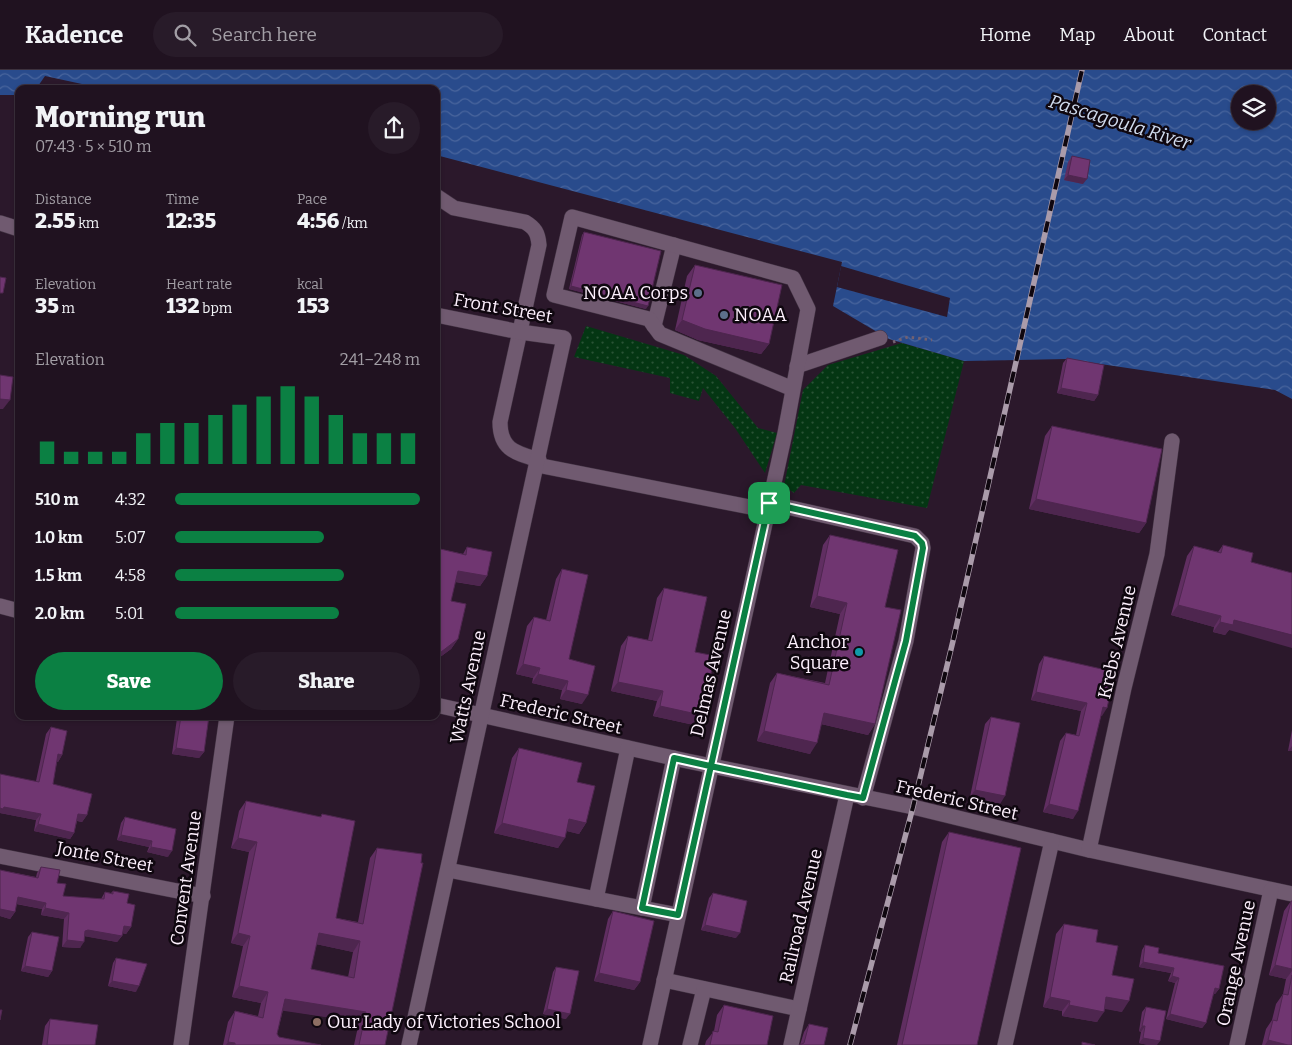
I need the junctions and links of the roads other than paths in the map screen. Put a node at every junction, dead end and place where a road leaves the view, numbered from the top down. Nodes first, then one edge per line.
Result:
1 (440, 199) edge
2 (0, 223) edge
3 (15, 228) edge
4 (674, 245) junction
5 (440, 315) edge
6 (654, 326) junction
7 (520, 332) junction
8 (564, 338) joint
9 (885, 341) road end
10 (797, 366) junction
11 (793, 389) junction
12 (1172, 441) dead end
13 (538, 463) junction
14 (769, 503) junction
15 (0, 606) edge
16 (15, 609) edge
17 (440, 706) edge
18 (481, 715) junction
19 (226, 720) edge
20 (628, 748) junction
21 (674, 758) junction
22 (710, 766) junction
23 (847, 795) junction
24 (863, 798) junction
25 (1052, 841) junction
26 (1089, 850) junction
27 (0, 856) edge
28 (448, 870) junction
29 (1272, 890) junction
30 (1292, 894) edge
31 (203, 896) junction
32 (596, 899) junction
33 (642, 908) junction
34 (678, 915) junction
35 (664, 980) junction
36 (704, 989) junction
37 (799, 1009) junction
38 (181, 1045) edge
39 (409, 1045) edge
40 (650, 1045) edge
41 (690, 1045) edge
42 (791, 1045) edge
43 (1005, 1045) edge
44 (1237, 1045) edge

1 - 7 street
2 - 3 street
4 - 6 street
4 - 6 street
4 - 10 street, Delmas Avenue
5 - 7 street, Front Street
6 - 11 street
7 - 8 street, Front Street
7 - 13 street
8 - 13 street, Watts Avenue
9 - 10 street
10 - 11 street, Delmas Avenue
11 - 14 street, Delmas Avenue
12 - 26 street, Krebs Avenue
13 - 14 street
13 - 18 street, Watts Avenue
14 - 22 street, Delmas Avenue
14 - 24 street
15 - 16 street
17 - 18 street, Frederic Street
18 - 20 street, Frederic Street
18 - 28 street, Watts Avenue
19 - 31 street, Convent Avenue
20 - 21 street, Frederic Street
20 - 32 street
21 - 22 street, Frederic Street
21 - 33 street
22 - 23 street, Frederic Street
22 - 34 street, Delmas Avenue
23 - 24 street, Frederic Street
23 - 37 street, Railroad Avenue
24 - 25 street, Frederic Street
25 - 26 street, Frederic Street
25 - 43 street
26 - 29 street, Frederic Street
27 - 31 street, Jonte Street
28 - 32 street
28 - 39 street, Watts Avenue
29 - 30 street, Frederic Street
29 - 44 street, Orange Avenue
31 - 38 street, Convent Avenue
32 - 33 street
33 - 34 street
34 - 35 street, Delmas Avenue
35 - 36 street
35 - 40 street, Delmas Avenue
36 - 37 street
36 - 41 street
37 - 42 street, Railroad Avenue

